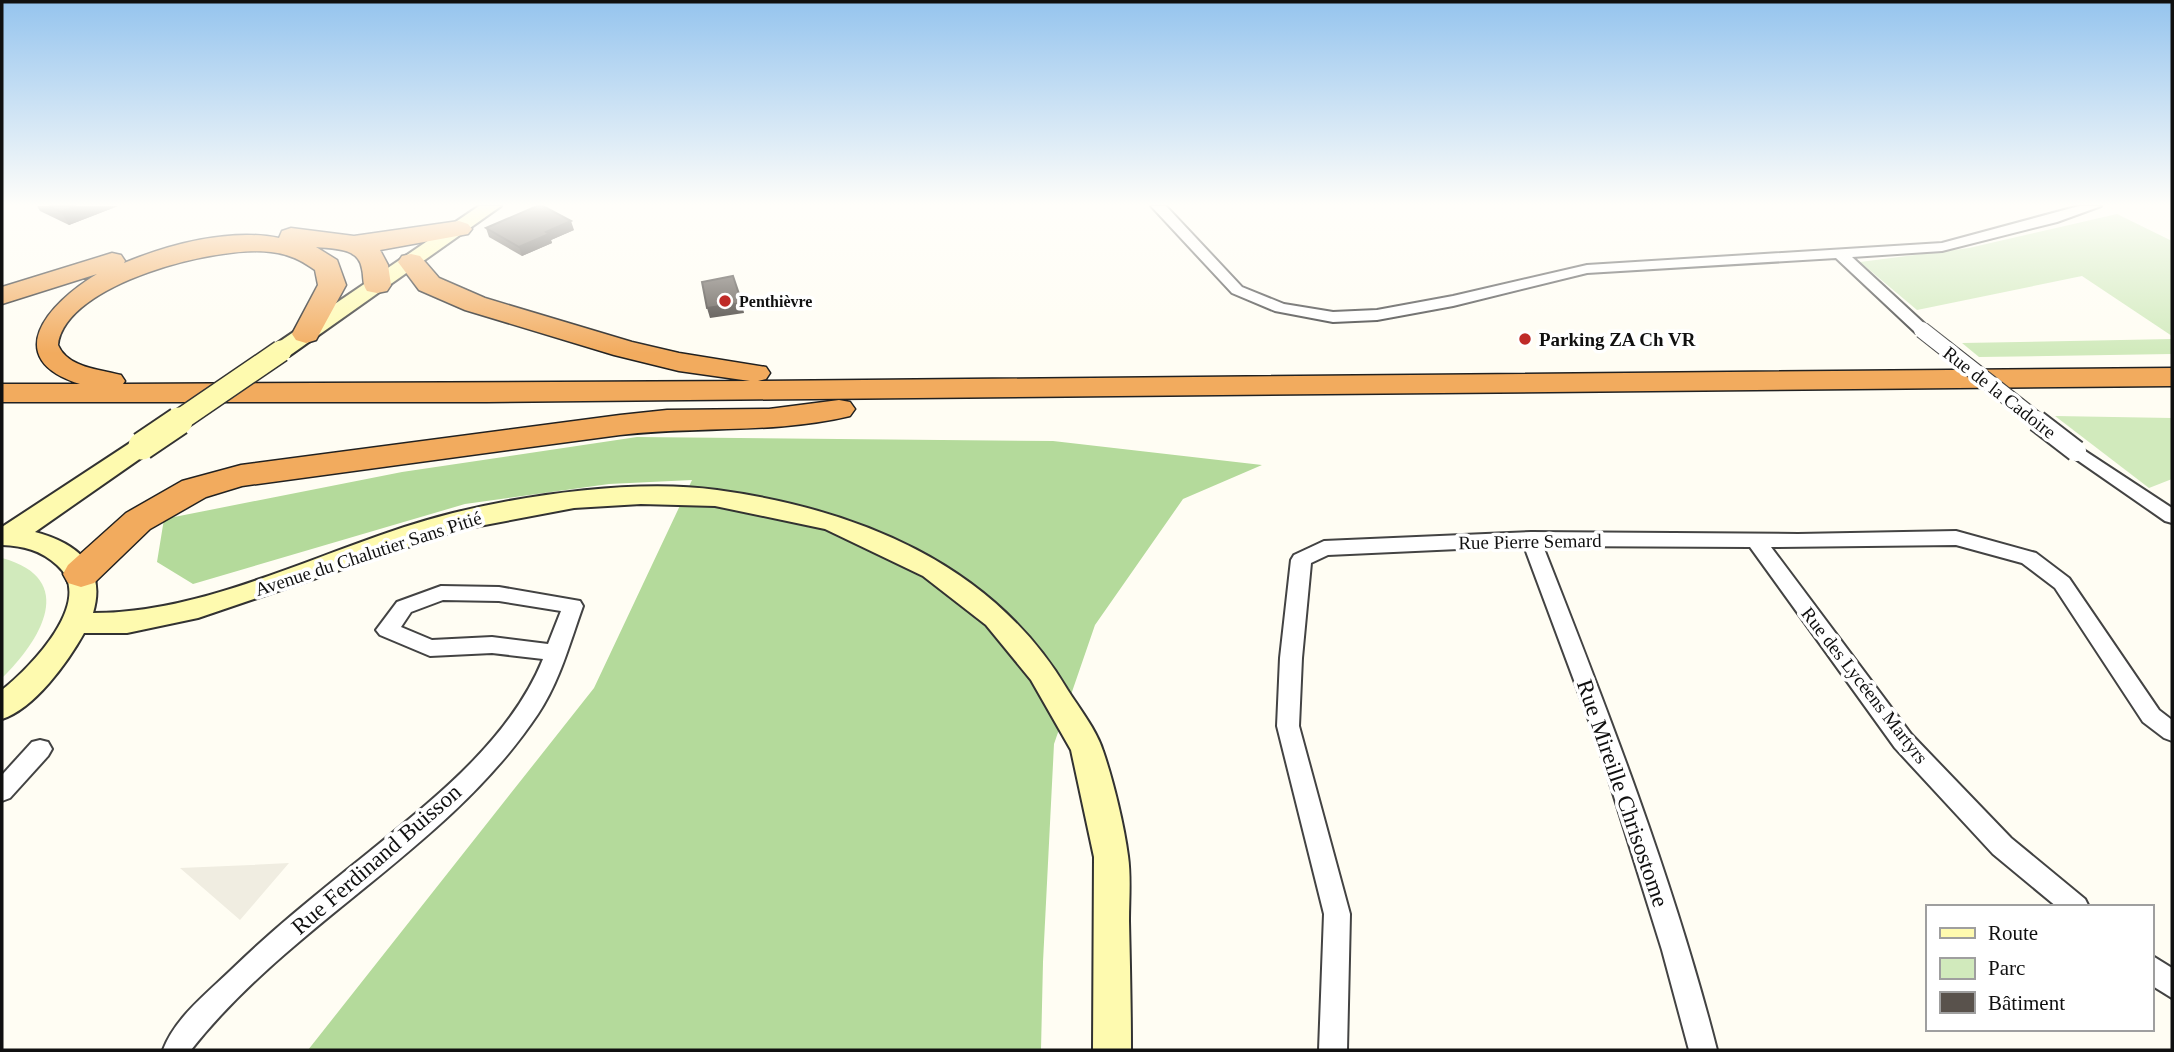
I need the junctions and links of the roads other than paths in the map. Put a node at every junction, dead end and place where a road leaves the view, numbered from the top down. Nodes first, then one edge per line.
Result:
1 (136, 255) edge
2 (177, 255) edge
3 (314, 255) edge
4 (371, 255) edge
5 (421, 255) edge
6 (1204, 255) edge
7 (1806, 255) edge
8 (1841, 255) edge
9 (411, 262) junction
10 (377, 285) junction
11 (2, 296) edge
12 (306, 334) junction
13 (2172, 377) edge
14 (865, 390) junction
15 (2, 393) edge
16 (168, 394) junction
17 (2172, 395) edge
18 (1033, 397) junction
19 (970, 398) junction
20 (839, 409) junction
21 (2, 412) edge
22 (2172, 517) edge
23 (6, 536) edge
24 (1531, 540) junction
25 (1755, 540) junction
26 (81, 574) junction
27 (76, 623) junction
28 (555, 653) junction
29 (2, 707) edge
30 (2172, 732) edge
31 (40, 749) dead end
32 (2, 791) edge
33 (2074, 905) edge
34 (2153, 970) edge
35 (2172, 985) edge
36 (177, 1050) edge
37 (1112, 1050) edge
38 (1333, 1050) edge
39 (1703, 1050) edge

1 - 11 highway
2 - 16 highway
3 - 12 highway
4 - 10 highway
5 - 9 street
6 - 7 street
8 - 22 street, Rue de la Cadoire, bridge
9 - 10 street
9 - 14 highway
10 - 12 street
12 - 23 street, bridge
13 - 18 highway
14 - 16 highway
14 - 19 highway
15 - 16 highway
17 - 18 highway
18 - 19 highway
19 - 20 highway
20 - 21 highway
20 - 26 highway
23 - 26 street
24 - 25 street, Rue Pierre Semard
24 - 38 street, Rue Pierre Semard
24 - 39 street, Rue Mireille Chrisostome
25 - 30 street, Rue Pierre Semard
25 - 33 street, Rue des Lycéens Martyrs
26 - 27 street
27 - 29 street
27 - 37 street, Avenue du Chalutier Sans Pitié
28 - 28 street, Rue Ferdinand Buisson
28 - 36 street, Rue Ferdinand Buisson
31 - 32 street
34 - 35 street

